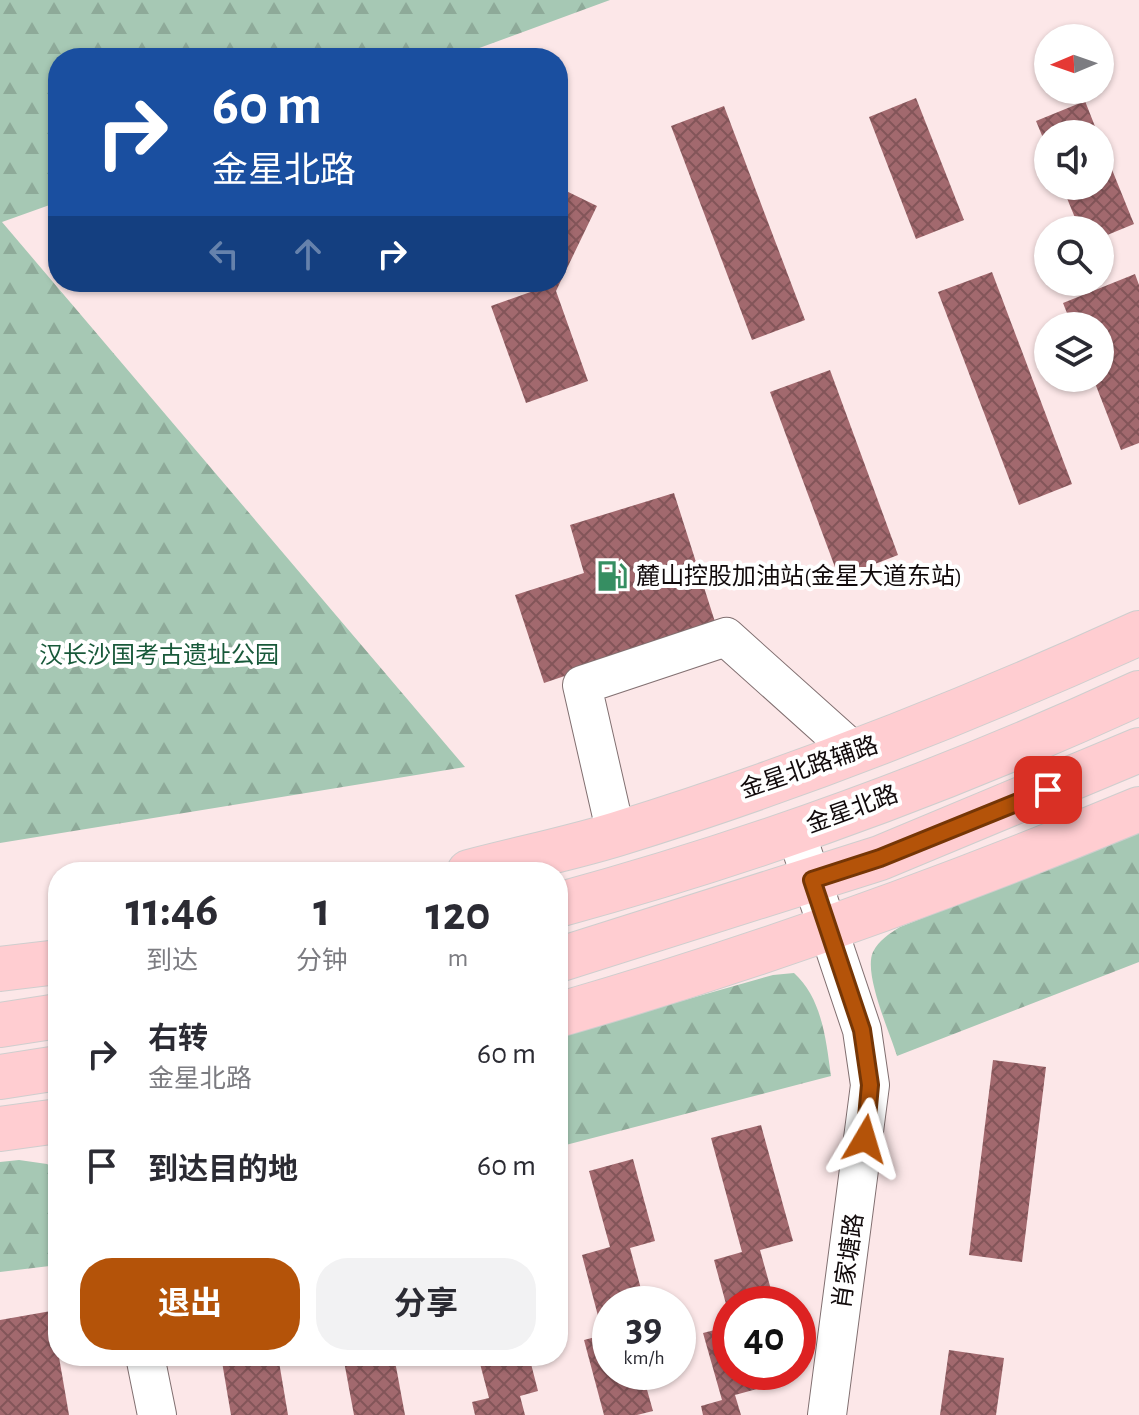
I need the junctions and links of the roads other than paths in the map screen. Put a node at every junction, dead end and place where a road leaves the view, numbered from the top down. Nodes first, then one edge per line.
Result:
1 (1139, 633) edge
2 (1139, 693) edge
3 (1139, 750) edge
4 (853, 751) junction
5 (1139, 809) edge
6 (788, 833) junction
7 (616, 834) junction
8 (508, 862) edge
9 (805, 883) junction
10 (568, 902) edge
11 (822, 932) junction
12 (568, 957) edge
13 (48, 963) edge
14 (0, 969) edge
15 (568, 1012) edge
16 (48, 1018) edge
17 (0, 1025) edge
18 (48, 1070) edge
19 (0, 1077) edge
20 (131, 1366) edge
21 (147, 1366) edge
22 (140, 1415) edge
23 (157, 1415) edge
24 (811, 1415) edge
25 (827, 1415) edge

1 - 4 main road, 金星北路辅路
2 - 6 main road, 金星北路
3 - 9 main road
4 - 7 main road, 金星北路辅路
4 - 7 street
5 - 11 main road
6 - 9 street, 肖家塘路
6 - 10 main road, 金星北路
7 - 8 main road, 金星北路辅路
9 - 11 street, 肖家塘路
9 - 12 main road
11 - 15 main road
11 - 24 street, 肖家塘路
11 - 25 street, 肖家塘路
13 - 14 main road
16 - 17 main road
18 - 19 main road
20 - 22 street
21 - 23 street

